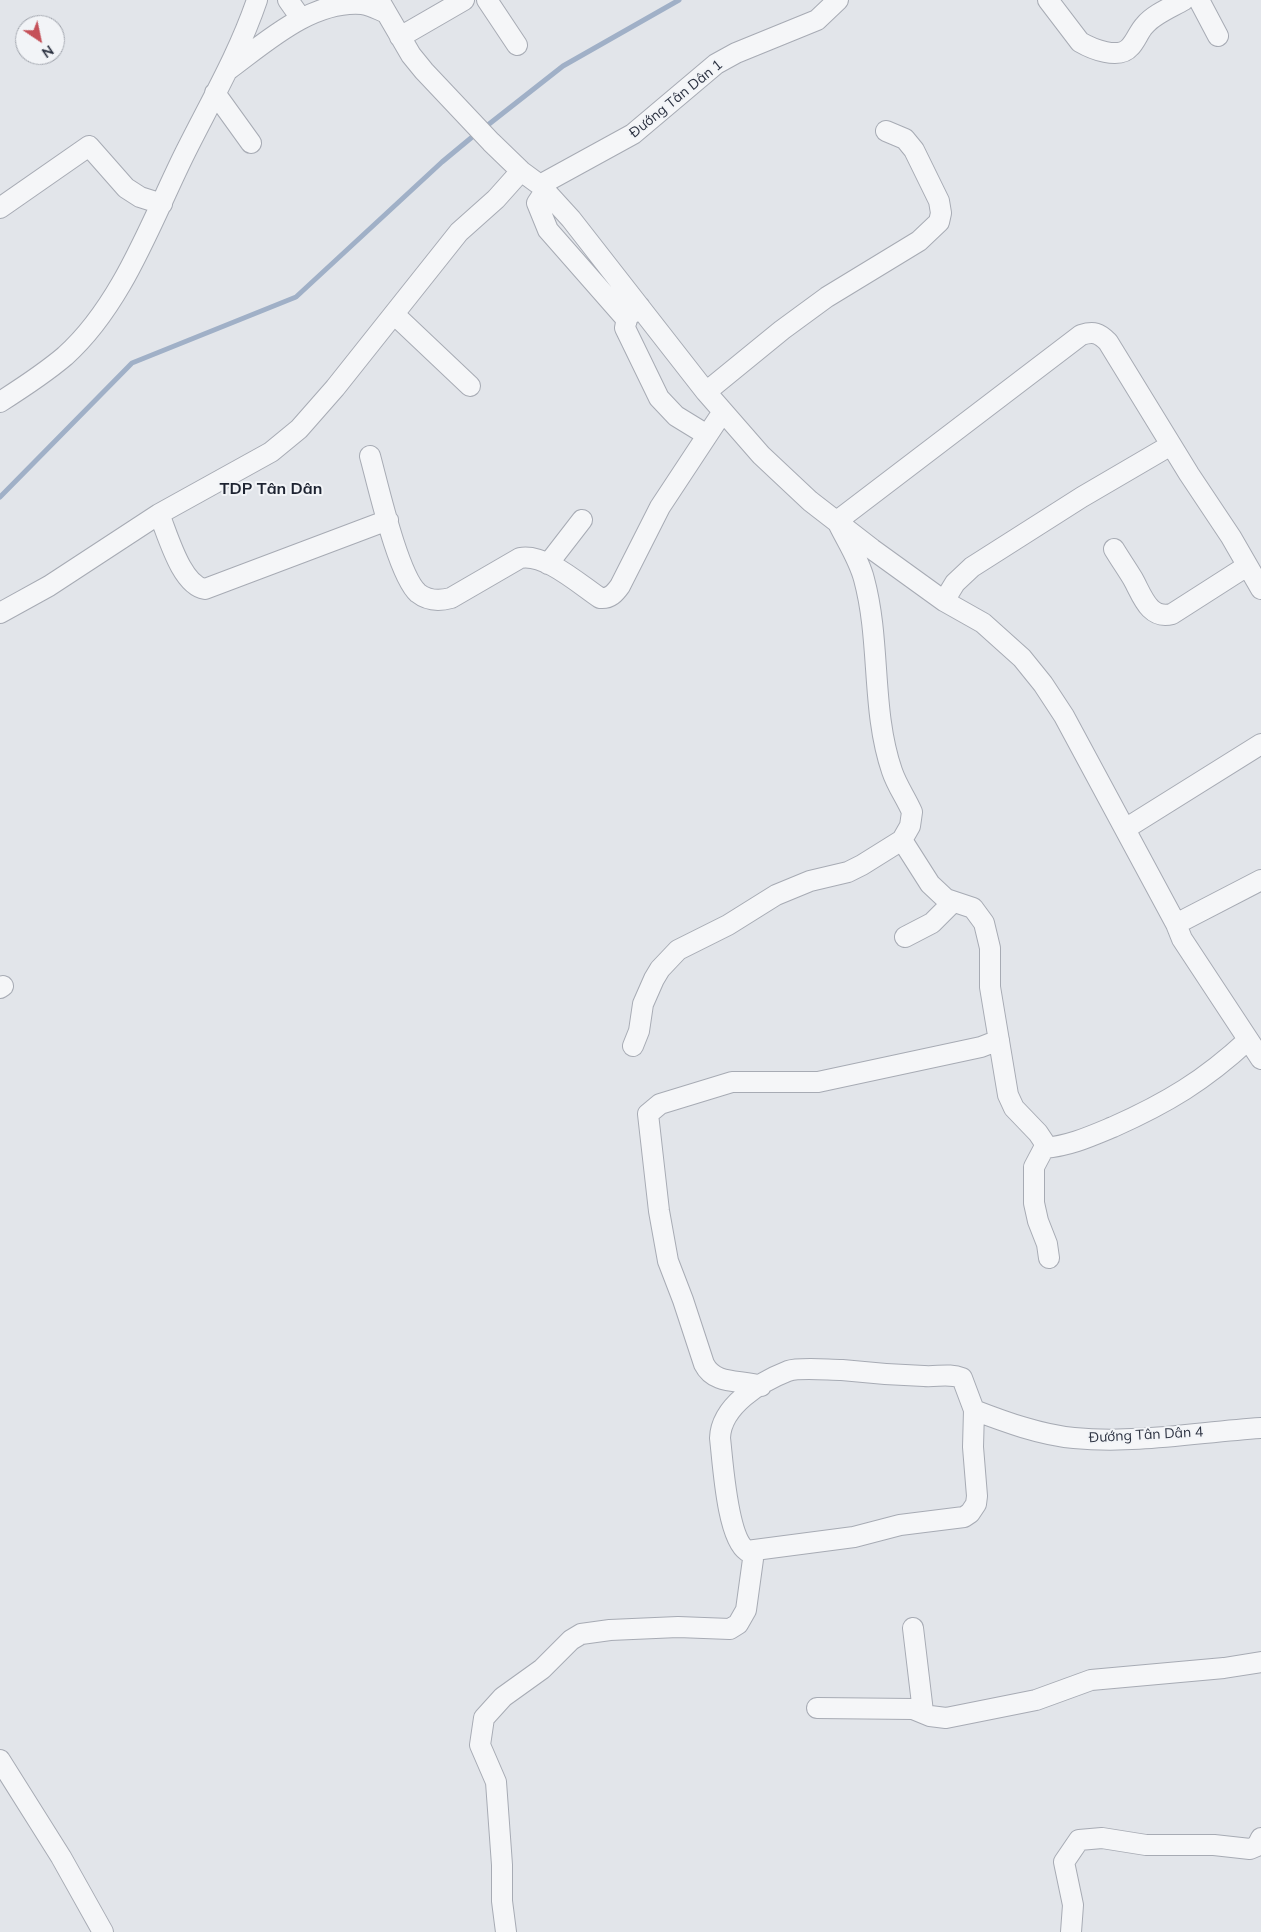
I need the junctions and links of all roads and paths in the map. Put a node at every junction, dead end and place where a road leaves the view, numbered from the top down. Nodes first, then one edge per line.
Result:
1 (257, 0) edge
2 (288, 0) edge
3 (464, 0) edge
4 (487, 0) edge
5 (838, 0) edge
6 (1048, 0) edge
7 (1184, 0) edge
8 (1199, 0) edge
9 (382, 6) edge
10 (300, 17) junction
11 (1218, 36) dead end
12 (400, 37) junction
13 (518, 45) dead end
14 (227, 71) junction
15 (215, 93) junction
16 (886, 130) dead end
17 (251, 143) dead end
18 (521, 171) junction
19 (542, 188) junction
20 (162, 204) junction
21 (0, 208) edge
22 (633, 314) junction
23 (395, 315) junction
24 (470, 386) dead end
25 (706, 392) junction
26 (0, 402) edge
27 (722, 413) junction
28 (708, 435) junction
29 (1171, 445) junction
30 (370, 456) dead end
31 (159, 514) junction
32 (388, 520) junction
33 (582, 520) dead end
34 (837, 521) junction
35 (1114, 549) dead end
36 (548, 564) junction
37 (1247, 566) junction
38 (1261, 589) edge
39 (944, 601) junction
40 (0, 613) edge
41 (1261, 744) edge
42 (1126, 829) junction
43 (902, 840) junction
44 (1261, 880) edge
45 (953, 902) junction
46 (1176, 924) junction
47 (905, 937) dead end
48 (998, 1040) junction
49 (1248, 1040) junction
50 (633, 1046) dead end
51 (1261, 1059) edge
52 (1044, 1148) junction
53 (1049, 1258) dead end
54 (761, 1386) junction
55 (974, 1410) junction
56 (1261, 1428) edge
57 (754, 1552) junction
58 (913, 1628) dead end
59 (1261, 1662) edge
60 (817, 1708) dead end
61 (923, 1712) junction
62 (0, 1760) edge
63 (1260, 1844) edge
64 (103, 1932) edge
65 (506, 1932) edge
66 (1071, 1932) edge

1 - 14 street
2 - 10 street
3 - 12 street
4 - 13 street
5 - 19 street, Đướng Tân Dân 1
6 - 7 street
8 - 11 street
9 - 10 street
9 - 12 street
10 - 14 street
12 - 18 street
14 - 15 street
15 - 17 street
15 - 20 street
16 - 25 street
18 - 19 street
18 - 23 street
19 - 22 street
20 - 21 street
20 - 26 street
22 - 25 street
22 - 28 street
23 - 24 street
23 - 31 street
25 - 27 street
27 - 28 street
27 - 34 street
28 - 36 street
29 - 34 street
29 - 37 street
29 - 39 street
30 - 32 street
31 - 32 street
31 - 40 street
32 - 36 street
33 - 36 street
34 - 39 street
34 - 43 street
35 - 37 street
37 - 38 street
39 - 42 street
41 - 42 street
42 - 46 street
43 - 45 street
43 - 50 street
44 - 46 street
45 - 47 street
45 - 48 street
46 - 49 street
48 - 52 street
48 - 54 street
49 - 51 street
49 - 52 street
52 - 53 street
54 - 55 street
54 - 57 street
55 - 56 street, Đướng Tân Dân 4
55 - 57 street
57 - 65 street
58 - 61 street
59 - 61 street
60 - 61 street
62 - 64 street
63 - 66 street

